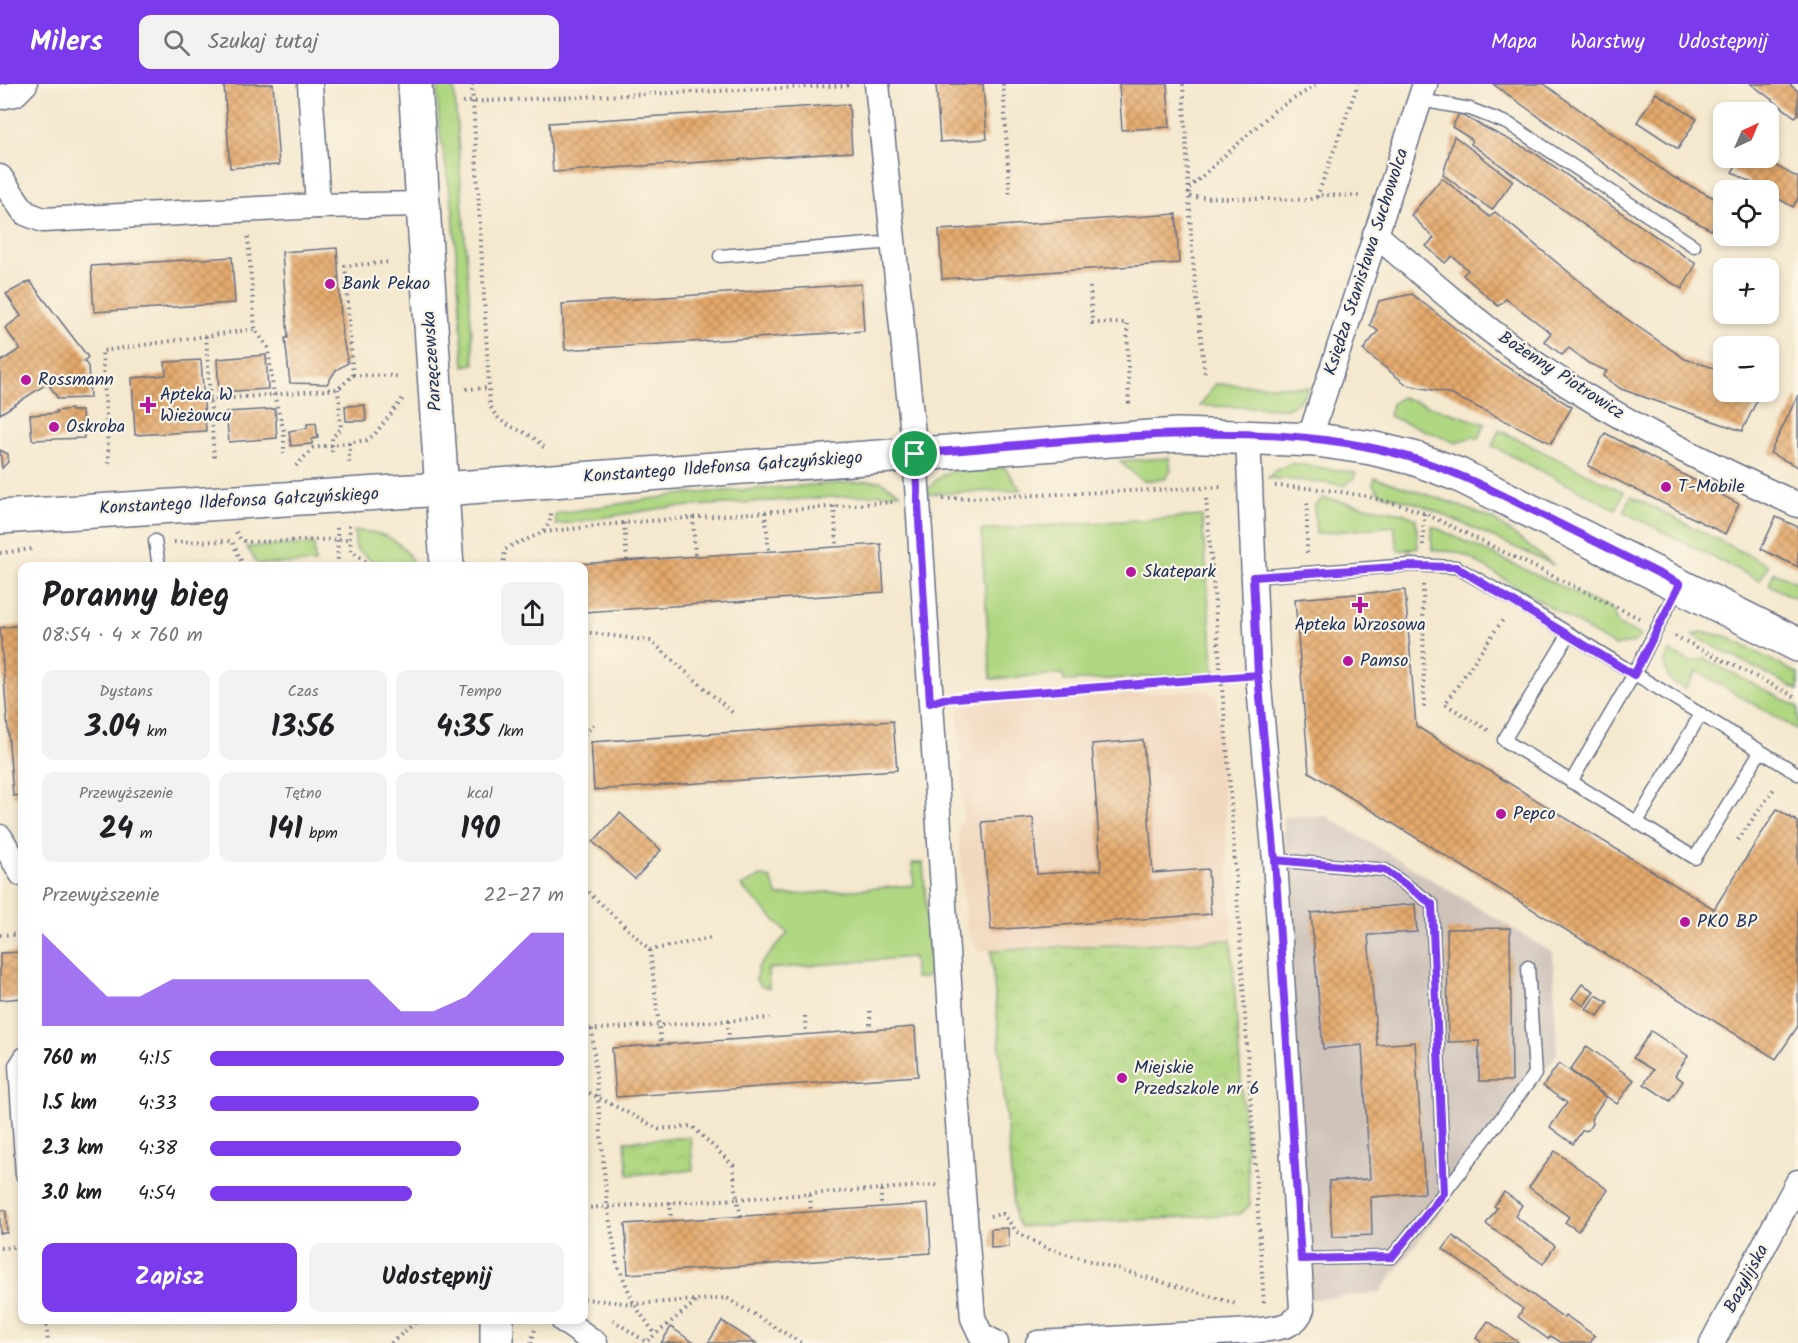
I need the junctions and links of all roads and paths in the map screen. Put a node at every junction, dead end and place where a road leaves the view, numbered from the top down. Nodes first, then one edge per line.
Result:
1 (25, 84) edge
2 (310, 84) edge
3 (415, 84) edge
4 (472, 84) edge
5 (877, 84) edge
6 (1003, 84) edge
7 (1183, 84) edge
8 (1318, 84) edge
9 (1358, 84) edge
10 (1423, 92) edge
11 (0, 97) edge
12 (473, 101) junction
13 (463, 102) dead end
14 (0, 177) edge
15 (1189, 188) junction
16 (1366, 196) dead end
17 (1010, 197) dead end
18 (1190, 197) junction
19 (1317, 197) junction
20 (422, 204) junction
21 (318, 206) junction
22 (247, 230) dead end
23 (1375, 234) junction
24 (893, 242) junction
25 (1694, 246) dead end
26 (720, 256) dead end
27 (391, 262) dead end
28 (1090, 287) dead end
29 (255, 329) junction
30 (206, 336) junction
31 (353, 375) junction
32 (397, 376) dead end
33 (1205, 377) dead end
34 (338, 389) junction
35 (408, 393) dead end
36 (274, 395) junction
37 (209, 400) junction
38 (1129, 405) dead end
39 (1248, 436) junction
40 (1309, 440) junction
41 (332, 444) junction
42 (547, 450) dead end
43 (332, 452) dead end
44 (284, 453) dead end
45 (915, 454) junction
46 (214, 458) dead end
47 (109, 463) dead end
48 (1230, 486) dead end
49 (1273, 486) dead end
50 (442, 489) junction
51 (269, 499) junction
52 (939, 499) dead end
53 (1206, 500) dead end
54 (215, 502) junction
55 (895, 502) dead end
56 (1798, 505) edge
57 (834, 506) junction
58 (765, 512) junction
59 (1424, 513) junction
60 (552, 516) dead end
61 (0, 517) edge
62 (693, 517) junction
63 (624, 523) junction
64 (337, 528) dead end
65 (543, 531) junction
66 (338, 538) junction
67 (155, 541) joint
68 (837, 546) dead end
69 (37, 549) dead end
70 (770, 551) dead end
71 (0, 553) edge
72 (695, 556) dead end
73 (627, 561) dead end
74 (158, 562) edge
75 (242, 562) edge
76 (338, 562) edge
77 (366, 562) edge
78 (447, 562) edge
79 (503, 562) edge
80 (1422, 566) junction
81 (1253, 577) junction
82 (1680, 584) junction
83 (1515, 601) junction
84 (1634, 615) dead end
85 (588, 633) edge
86 (1569, 634) junction
87 (1687, 642) dead end
88 (1798, 645) edge
89 (1258, 675) junction
90 (1634, 675) junction
91 (1221, 679) junction
92 (1798, 698) edge
93 (930, 703) junction
94 (1424, 709) dead end
95 (734, 714) dead end
96 (1701, 714) junction
97 (594, 724) dead end
98 (588, 730) edge
99 (1504, 740) junction
100 (1760, 752) junction
101 (1793, 771) edge
102 (1571, 782) junction
103 (1637, 822) junction
104 (0, 837) edge
105 (1738, 840) dead end
106 (1275, 860) junction
107 (18, 867) edge
108 (588, 892) edge
109 (18, 934) edge
110 (0, 935) edge
111 (711, 938) dead end
112 (650, 950) junction
113 (1528, 967) dead end
114 (870, 1011) dead end
115 (804, 1016) dead end
116 (770, 1018) dead end
117 (728, 1021) junction
118 (659, 1025) junction
119 (592, 1029) junction
120 (588, 1030) edge
121 (870, 1030) dead end
122 (806, 1035) dead end
123 (729, 1040) dead end
124 (661, 1044) dead end
125 (18, 1060) edge
126 (588, 1093) edge
127 (597, 1100) junction
128 (18, 1112) edge
129 (1798, 1182) edge
130 (945, 1187) dead end
131 (880, 1190) junction
132 (1444, 1193) junction
133 (810, 1195) junction
134 (737, 1198) junction
135 (670, 1202) junction
136 (607, 1205) junction
137 (588, 1207) edge
138 (881, 1207) dead end
139 (812, 1212) dead end
140 (741, 1216) dead end
141 (964, 1216) junction
142 (671, 1221) dead end
143 (18, 1246) edge
144 (0, 1248) edge
145 (1301, 1259) junction
146 (588, 1300) edge
147 (698, 1300) junction
148 (588, 1303) edge
149 (634, 1304) junction
150 (592, 1306) dead end
151 (610, 1318) dead end
152 (46, 1324) edge
153 (413, 1324) edge
154 (497, 1324) edge
155 (537, 1324) edge
156 (569, 1324) edge
157 (1259, 1330) junction
158 (655, 1334) junction
159 (646, 1342) edge
160 (48, 1343) edge
161 (391, 1343) edge
162 (497, 1343) edge
163 (531, 1343) edge
164 (595, 1343) edge
165 (801, 1343) edge
166 (996, 1343) edge
167 (1038, 1343) edge
168 (1712, 1343) edge

1 - 11 street
2 - 21 street
3 - 20 street, Parzęczewska
4 - 12 path
5 - 12 path
5 - 24 street
6 - 17 path
7 - 15 path
8 - 15 path
9 - 19 path
10 - 23 street, Księdza Stanisława Suchowolca
10 - 25 lane
12 - 13 path
12 - 42 path
14 - 21 street
15 - 18 path
16 - 19 path
18 - 19 path
18 - 33 path
20 - 21 street
20 - 50 street, Parzęczewska
22 - 29 path
23 - 40 street, Księdza Stanisława Suchowolca
23 - 56 street, Bożenny Piotrowicz
24 - 26 lane
24 - 45 street
27 - 31 path
28 - 38 path
29 - 30 path
29 - 36 path
30 - 37 path
30 - 47 path
31 - 32 path
31 - 34 path
34 - 36 path
34 - 41 path
35 - 41 path
36 - 37 path
36 - 44 path
37 - 46 path
39 - 40 street, Konstantego Ildefonsa Gałczyńskiego
39 - 45 street, Konstantego Ildefonsa Gałczyńskiego
39 - 81 street
40 - 82 street, Konstantego Ildefonsa Gałczyńskiego
41 - 43 path
41 - 51 path
45 - 50 street, Konstantego Ildefonsa Gałczyńskiego
45 - 93 street
48 - 52 path
49 - 59 path
50 - 51 street, Konstantego Ildefonsa Gałczyńskiego
50 - 78 street, Parzęczewska
51 - 54 street, Konstantego Ildefonsa Gałczyńskiego
53 - 91 path
54 - 61 street, Konstantego Ildefonsa Gałczyńskiego
54 - 66 path
55 - 57 path
57 - 58 path
57 - 68 path
58 - 62 path
58 - 70 path
59 - 80 path
59 - 84 path
60 - 65 path
62 - 63 path
62 - 72 path
63 - 65 path
63 - 73 path
64 - 66 path
65 - 79 path
66 - 76 path
66 - 77 path
67 - 74 lane
67 - 75 path
69 - 71 path
80 - 81 lane
80 - 83 lane
80 - 94 path
81 - 89 street
82 - 88 street, Konstantego Ildefonsa Gałczyńskiego
82 - 90 lane
83 - 86 lane
83 - 99 path
85 - 95 path
86 - 90 lane
86 - 99 lane
87 - 92 path
89 - 91 path
89 - 106 street
90 - 96 lane
90 - 102 lane
91 - 93 path
91 - 157 path
93 - 141 street
96 - 100 lane
96 - 103 lane
97 - 98 path
99 - 102 lane
100 - 101 lane
100 - 103 lane
101 - 105 path
102 - 103 lane
104 - 107 street
106 - 132 lane
106 - 145 street
108 - 112 path
109 - 110 path
111 - 112 path
112 - 118 path
113 - 132 lane
114 - 121 path
115 - 122 path
116 - 117 path
117 - 118 path
117 - 123 path
118 - 119 path
118 - 124 path
119 - 120 path
119 - 127 path
125 - 128 lane
126 - 127 path
127 - 134 path
127 - 136 path
129 - 168 street, Bazylijska
130 - 131 path
131 - 133 path
131 - 138 path
132 - 145 lane
133 - 134 path
133 - 139 path
134 - 135 path
134 - 140 path
135 - 136 path
135 - 142 path
136 - 137 path
136 - 149 path
141 - 157 path
141 - 166 street
143 - 144 path
145 - 157 street
146 - 149 path
147 - 149 path
147 - 158 path
147 - 165 path
148 - 150 path
149 - 158 path
151 - 159 path
152 - 160 path
153 - 161 path
154 - 162 street
155 - 163 path
156 - 164 street
157 - 167 street
158 - 159 path

